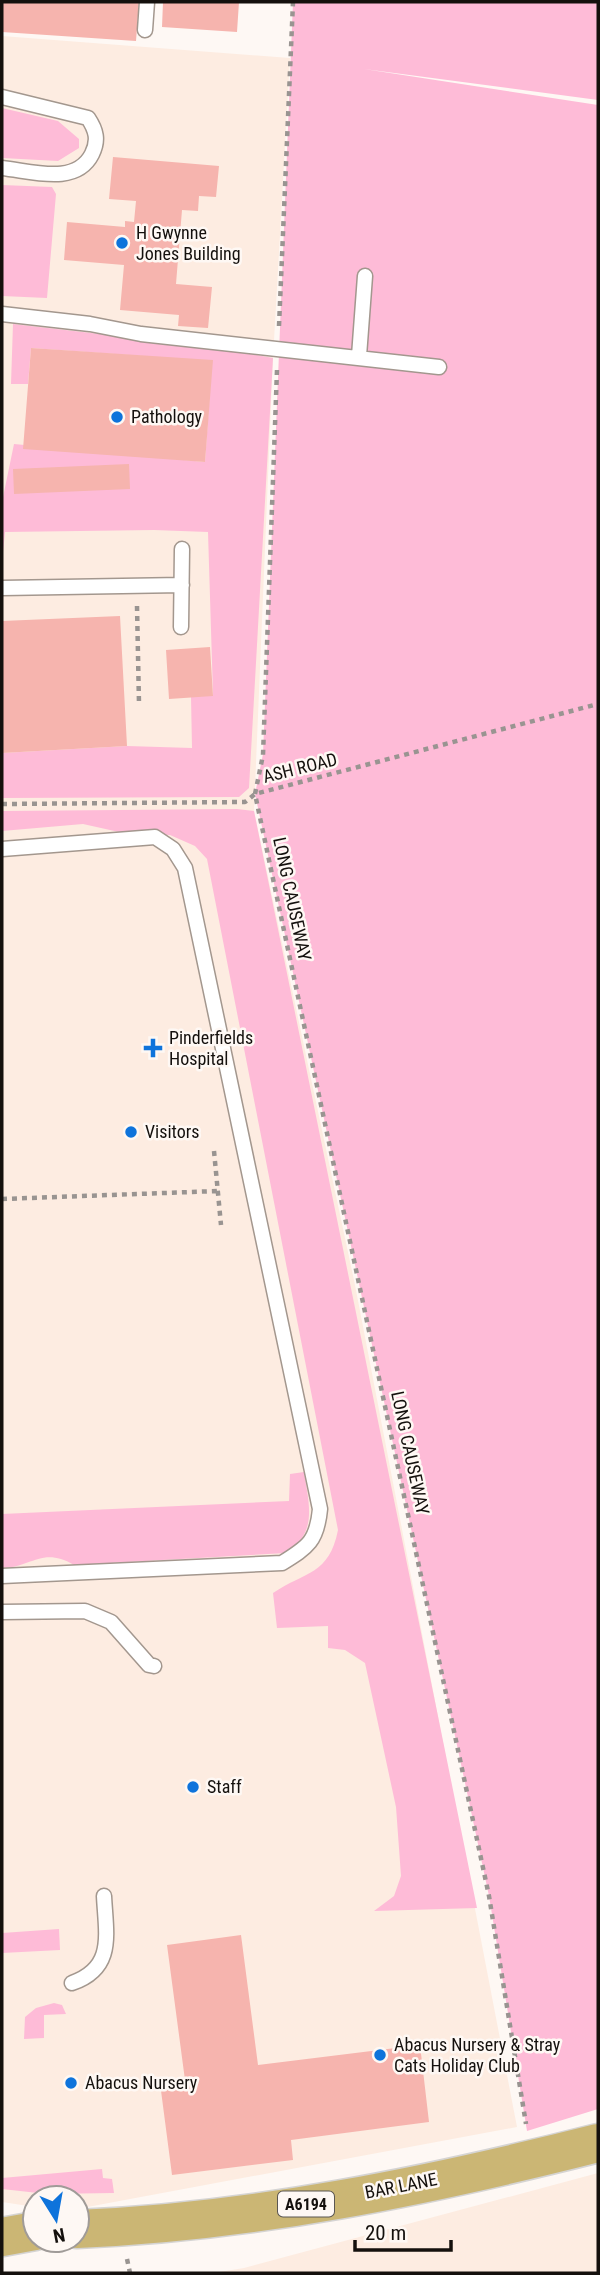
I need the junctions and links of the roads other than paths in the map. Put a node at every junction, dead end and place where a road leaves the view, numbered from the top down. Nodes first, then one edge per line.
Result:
1 (147, 2) edge
2 (145, 30) dead end
3 (2, 97) edge
4 (2, 169) edge
5 (365, 276) dead end
6 (2, 314) edge
7 (359, 356) junction
8 (439, 367) dead end
9 (182, 549) dead end
10 (182, 585) junction
11 (2, 588) edge
12 (181, 627) dead end
13 (2, 849) edge
14 (2, 1576) edge
15 (2, 1612) edge
16 (154, 1666) dead end
17 (104, 1896) dead end
18 (72, 1983) dead end
19 (598, 2143) edge
20 (91, 2228) edge

1 - 2 lane
3 - 4 lane
5 - 7 lane
6 - 7 lane
7 - 8 lane
9 - 10 lane
10 - 11 lane
10 - 12 lane
13 - 14 lane
15 - 16 lane
17 - 18 lane
19 - 20 main road, BAR LANE / A6194

